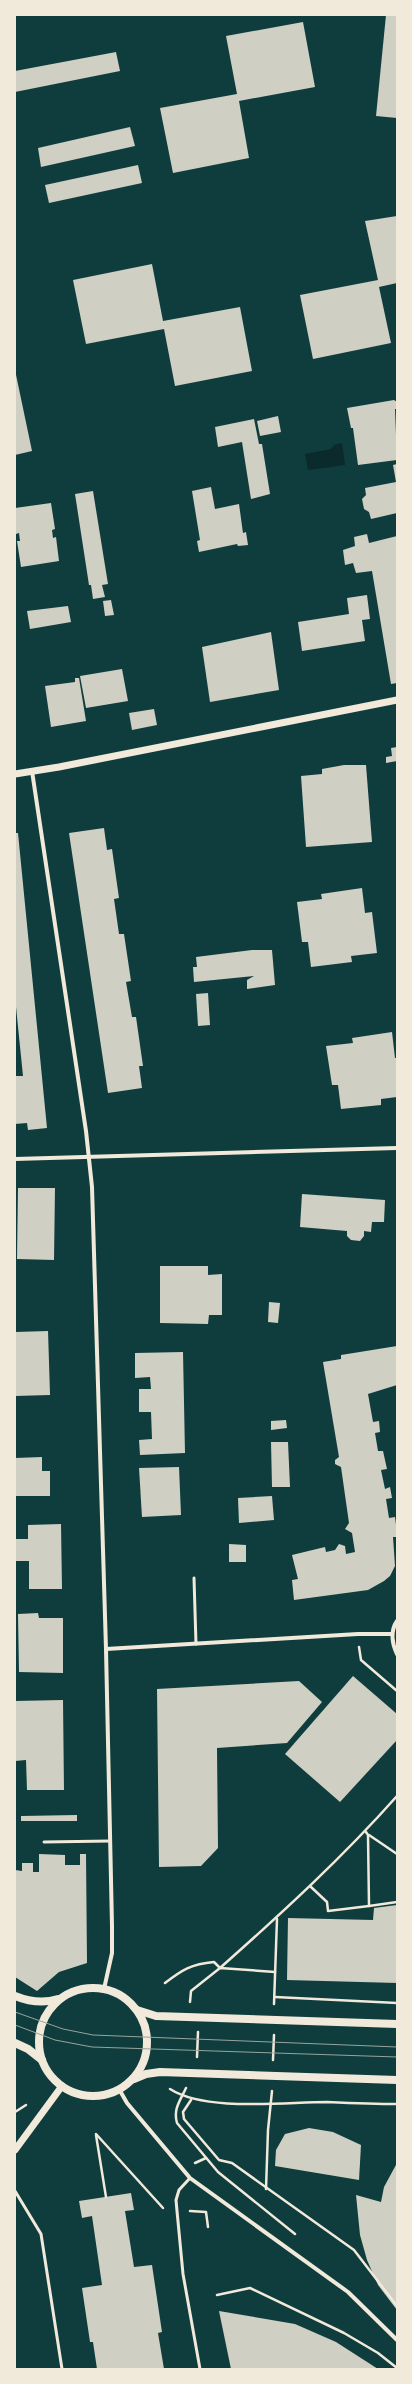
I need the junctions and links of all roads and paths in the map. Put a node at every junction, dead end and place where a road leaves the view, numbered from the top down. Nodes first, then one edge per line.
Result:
1 (397, 700) edge
2 (32, 771) junction
3 (15, 774) edge
4 (397, 1148) edge
5 (15, 1159) edge
6 (89, 1159) junction
7 (194, 1578) dead end
8 (397, 1621) edge
9 (358, 1634) junction
10 (392, 1634) junction
11 (196, 1644) junction
12 (106, 1649) junction
13 (397, 1654) edge
14 (397, 1691) edge
15 (397, 1796) edge
16 (367, 1833) junction
17 (110, 1841) junction
18 (44, 1842) dead end
19 (397, 1854) edge
20 (311, 1887) junction
21 (397, 1902) edge
22 (369, 1906) junction
23 (220, 1968) junction
24 (275, 1972) dead end
25 (165, 1983) dead end
26 (104, 1989) junction
27 (15, 1996) edge
28 (275, 1997) dead end
29 (61, 1998) junction
30 (397, 2003) edge
31 (137, 2010) junction
32 (195, 2018) junction
33 (397, 2024) edge
34 (15, 2043) edge
35 (42, 2060) junction
36 (194, 2072) junction
37 (131, 2080) junction
38 (397, 2080) edge
39 (62, 2086) junction
40 (120, 2089) junction
41 (170, 2089) dead end
42 (182, 2097) junction
43 (191, 2100) junction
44 (397, 2104) edge
45 (26, 2105) dead end
46 (272, 2105) junction
47 (15, 2112) edge
48 (15, 2150) edge
49 (190, 2178) junction
50 (266, 2189) junction
51 (15, 2190) edge
52 (106, 2197) dead end
53 (177, 2211) junction
54 (208, 2227) dead end
55 (301, 2239) dead end
56 (217, 2295) dead end
57 (397, 2306) edge
58 (397, 2340) edge
59 (397, 2368) edge
60 (62, 2369) edge
61 (200, 2369) edge

1 - 2 street
2 - 3 street
2 - 6 street
4 - 6 street
5 - 6 street
6 - 12 street
7 - 11 lane
8 - 10 street
9 - 10 street
9 - 11 street
9 - 14 path
10 - 13 street
11 - 12 street
12 - 17 street
15 - 16 path
16 - 19 path
16 - 20 path
16 - 22 path
17 - 18 lane
17 - 26 street
20 - 22 path
20 - 23 path
21 - 22 path
23 - 24 path
23 - 25 path
23 - 32 path
26 - 29 main road
26 - 31 main road
27 - 29 main road
28 - 30 path
29 - 35 main road
31 - 32 main road
31 - 37 main road
32 - 33 main road
32 - 36 path
34 - 35 main road
35 - 39 main road
36 - 37 main road
36 - 38 main road
36 - 42 path
37 - 40 main road
39 - 40 main road
39 - 48 street
40 - 49 street
41 - 42 path
42 - 43 path
42 - 55 path
43 - 46 path
43 - 50 path
44 - 46 path
45 - 47 path
46 - 50 path
49 - 53 lane
49 - 58 street
50 - 57 path
51 - 60 lane
52 - 53 path
53 - 54 path
53 - 61 lane
56 - 59 path

